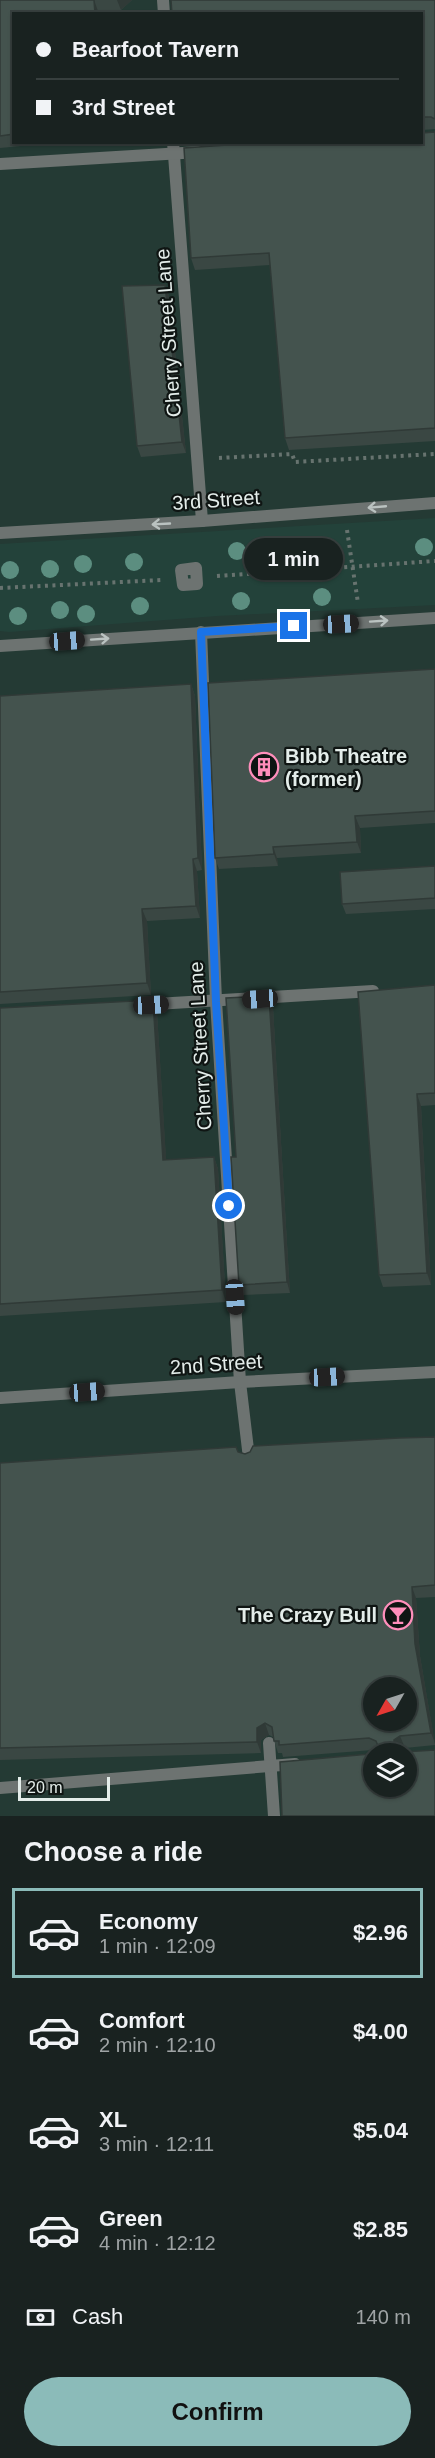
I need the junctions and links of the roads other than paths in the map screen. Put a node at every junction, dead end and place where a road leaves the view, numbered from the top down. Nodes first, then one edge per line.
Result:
1 (174, 148) edge
2 (208, 152) edge
3 (0, 164) edge
4 (435, 502) edge
5 (202, 521) junction
6 (0, 533) edge
7 (435, 618) edge
8 (201, 632) junction
9 (0, 646) edge
10 (389, 990) edge
11 (216, 1002) junction
12 (125, 1006) edge
13 (435, 1372) edge
14 (240, 1382) junction
15 (0, 1398) edge
16 (249, 1458) edge
17 (269, 1743) edge
18 (306, 1763) edge
19 (272, 1765) junction
20 (0, 1788) edge
21 (274, 1816) edge

1 - 2 street
1 - 3 street
1 - 5 street, Cherry Street Lane
4 -> 5 street, 3rd Street
5 -> 6 street, 3rd Street
8 -> 7 street
9 -> 8 street
8 - 11 street, Cherry Street Lane
10 - 11 street
11 - 12 street
11 - 14 street, Cherry Street Lane
13 - 14 street, 2nd Street
14 - 15 street, 2nd Street
14 - 16 street, Cherry Street Lane
17 - 19 street
18 - 19 street
19 - 20 street
19 - 21 street

